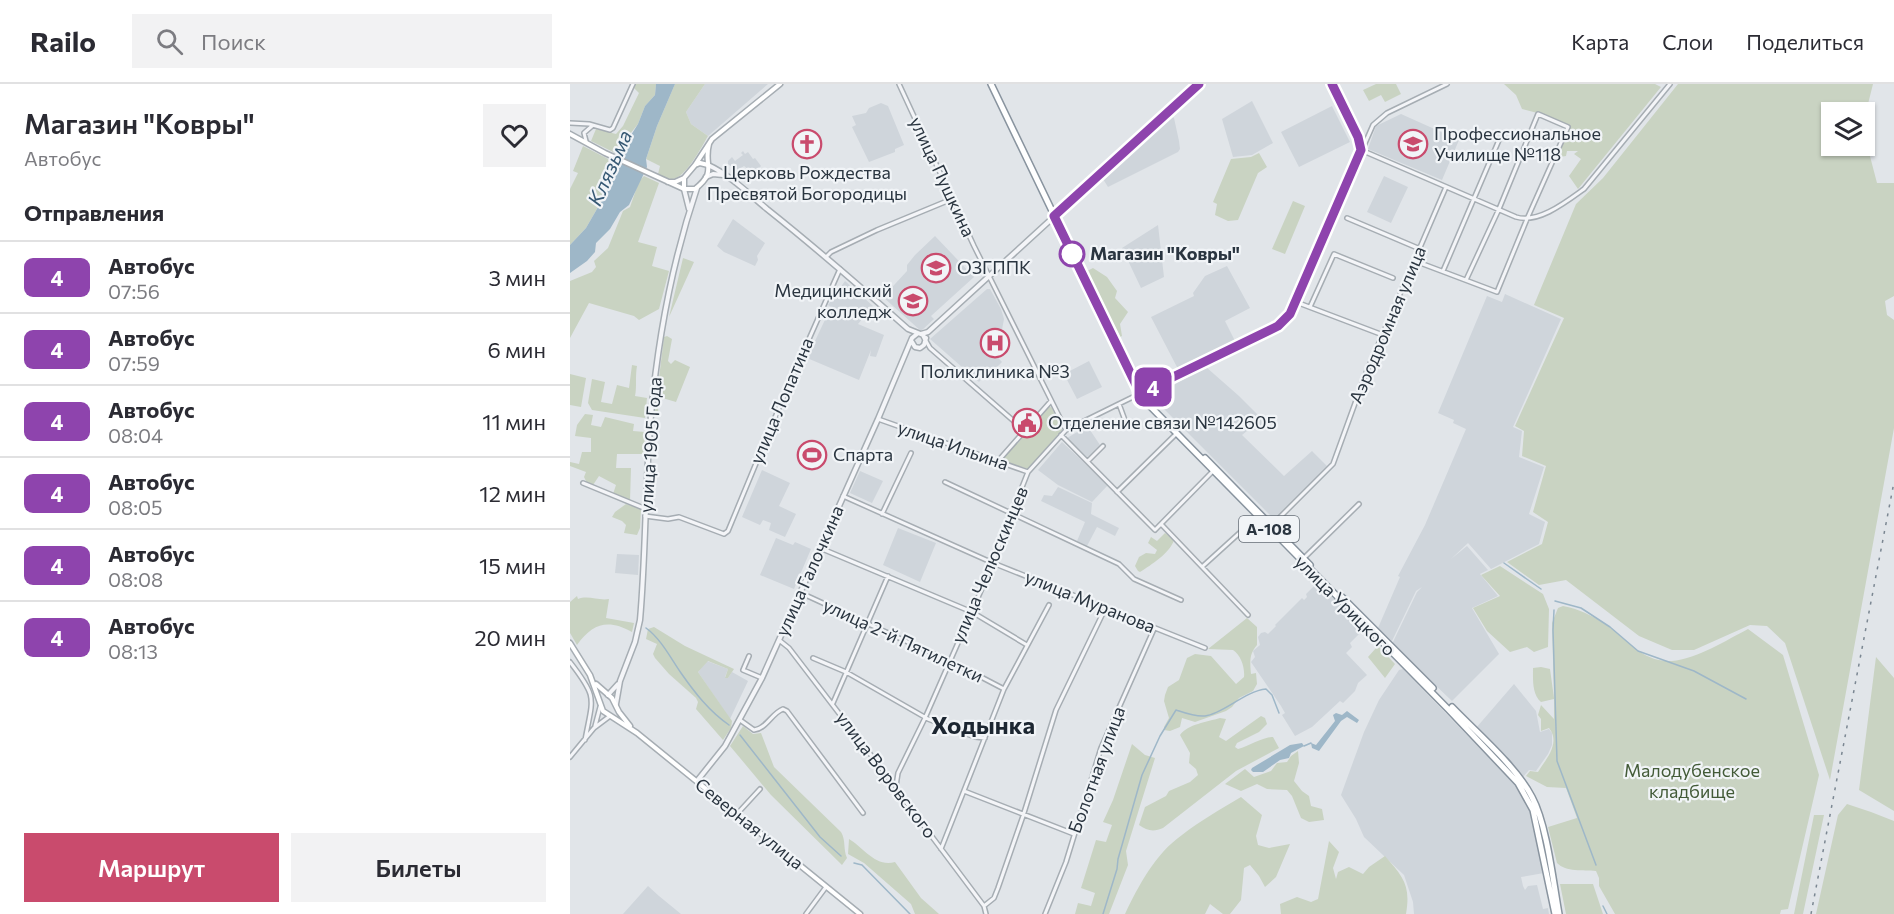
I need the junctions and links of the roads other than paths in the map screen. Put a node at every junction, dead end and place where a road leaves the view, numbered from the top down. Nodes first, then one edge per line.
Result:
1 (633, 84) edge
2 (780, 84) edge
3 (899, 84) edge
4 (991, 84) edge
5 (1199, 84) edge
6 (1332, 84) edge
7 (1447, 84) edge
8 (1670, 84) edge
9 (570, 123) edge
10 (577, 123) junction
11 (596, 126) junction
12 (584, 133) junction
13 (570, 134) edge
14 (579, 138) junction
15 (1499, 140) dead end
16 (709, 142) junction
17 (590, 145) junction
18 (1361, 150) junction
19 (695, 165) junction
20 (708, 165) junction
21 (724, 175) junction
22 (706, 177) junction
23 (684, 178) junction
24 (667, 182) junction
25 (697, 187) junction
26 (1446, 187) junction
27 (684, 189) junction
28 (952, 199) junction
29 (1475, 199) junction
30 (1499, 209) junction
31 (689, 210) junction
32 (1054, 216) junction
33 (1347, 218) dead end
34 (1527, 219) junction
35 (1420, 249) junction
36 (826, 256) junction
37 (1415, 261) junction
38 (840, 269) junction
39 (1443, 272) junction
40 (989, 276) junction
41 (1393, 278) dead end
42 (1466, 280) junction
43 (1296, 302) junction
44 (1310, 307) junction
45 (908, 329) junction
46 (928, 332) junction
47 (919, 334) junction
48 (1383, 335) junction
49 (912, 339) junction
50 (925, 340) junction
51 (920, 347) junction
52 (930, 348) junction
53 (908, 352) junction
54 (1140, 393) junction
55 (1051, 401) junction
56 (1119, 404) junction
57 (878, 419) junction
58 (1126, 423) dead end
59 (1024, 430) junction
60 (1066, 430) junction
61 (1176, 434) junction
62 (1061, 435) junction
63 (1103, 446) dead end
64 (911, 453) dead end
65 (998, 461) junction
66 (1088, 461) junction
67 (1213, 471) junction
68 (1028, 472) junction
69 (945, 482) dead end
70 (583, 483) dead end
71 (1117, 492) junction
72 (843, 496) junction
73 (1359, 504) dead end
74 (646, 509) junction
75 (882, 514) junction
76 (1012, 514) junction
77 (1258, 515) junction
78 (645, 516) junction
79 (1161, 524) junction
80 (1271, 526) junction
81 (820, 548) junction
82 (1302, 560) junction
83 (993, 563) junction
84 (1203, 566) junction
85 (888, 576) junction
86 (801, 593) junction
87 (1181, 600) dead end
88 (1049, 605) dead end
89 (1106, 607) junction
90 (972, 612) junction
91 (1248, 615) dead end
92 (867, 625) junction
93 (1154, 629) junction
94 (779, 640) junction
95 (570, 643) edge
96 (1027, 645) junction
97 (1205, 648) dead end
98 (749, 656) dead end
99 (813, 658) dead end
100 (570, 662) edge
101 (949, 662) junction
102 (846, 672) junction
103 (590, 675) junction
104 (762, 678) junction
105 (620, 681) junction
106 (1004, 689) junction
107 (602, 690) junction
108 (613, 690) junction
109 (608, 695) junction
110 (833, 703) junction
111 (601, 704) junction
112 (616, 705) junction
113 (610, 716) junction
114 (589, 718) junction
115 (926, 718) junction
116 (740, 720) junction
117 (596, 723) junction
118 (594, 728) junction
119 (637, 733) junction
120 (985, 738) junction
121 (585, 740) junction
122 (570, 757) edge
123 (898, 773) junction
124 (887, 776) junction
125 (697, 781) junction
126 (896, 786) junction
127 (760, 789) dead end
128 (964, 791) junction
129 (863, 813) dead end
130 (736, 814) junction
131 (1023, 816) junction
132 (1074, 834) junction
133 (941, 849) junction
134 (826, 887) junction
135 (984, 906) junction
136 (806, 914) edge
137 (860, 914) edge
138 (986, 914) edge
139 (1045, 914) edge
140 (1557, 914) edge

1 - 11 street
2 - 16 main road
3 - 28 street, улица Пушкина
4 - 32 highway, улица Урицкого / А-108
5 - 32 street
6 - 18 street
7 - 18 street, улица Челюскинцев
8 - 34 street
9 - 10 street
10 - 11 street
10 - 12 street
11 - 12 street
12 - 14 street
12 - 17 street
13 - 14 main road
14 - 17 main road
15 - 29 street
16 - 19 main road
16 - 20 main road
17 - 24 main road
18 - 26 street
18 - 43 street, улица Челюскинцев
19 - 20 main road
19 - 23 main road
20 - 21 street
20 - 22 main road
21 - 22 street
21 - 36 street
22 - 25 main road
23 - 24 main road
23 - 27 main road
24 - 27 main road
25 - 27 main road
25 - 31 street, улица 1905 Года
26 - 29 street
26 - 35 street, Аэродромная улица
27 - 31 street
28 - 36 street
28 - 40 street, улица Пушкина
29 - 30 street
29 - 39 street
30 - 34 street
30 - 34 street
30 - 42 street
31 - 74 street, улица 1905 Года
32 - 40 street
32 - 54 highway, улица Урицкого / А-108
33 - 35 street
34 - 42 street
35 - 37 street, Аэродромная улица
36 - 38 street
37 - 39 street
37 - 48 street, Аэродромная улица
38 - 45 street
38 - 78 street, улица Лопатина
39 - 42 street
40 - 46 street
40 - 55 street, улица Пушкина
41 - 44 street
43 - 44 street
43 - 54 street, улица Челюскинцев
44 - 48 street
45 - 47 street
45 - 49 street
46 - 47 street
46 - 50 street
47 - 49 street
47 - 50 street
48 - 80 street, Аэродромная улица
49 - 51 street
49 - 53 street, улица Галочкина
50 - 51 street
50 - 52 street
51 - 52 street
51 - 53 street
52 - 59 street
53 - 57 street, улица Галочкина
54 - 56 street, улица Челюскинцев
54 - 61 highway, улица Урицкого / А-108
54 - 77 highway, улица Урицкого / А-108
55 - 59 street
55 - 60 street, улица Пушкина
56 - 58 street
56 - 60 street, улица Челюскинцев
57 - 65 street, улица Ильина
57 - 72 street, улица Галочкина
59 - 65 street
60 - 62 street, улица Челюскинцев
61 - 67 highway, улица Урицкого / А-108
61 - 71 street
62 - 66 street
62 - 68 street, улица Челюскинцев
63 - 66 street
64 - 75 street
65 - 68 street, улица Ильина
66 - 71 street
67 - 77 highway, улица Урицкого / А-108
67 - 79 street
68 - 76 street, улица Челюскинцев
69 - 76 street
70 - 74 street
71 - 79 street
72 - 75 street, улица Муранова
72 - 81 street, улица Галочкина
73 - 82 street
74 - 78 street, улица 1905 Года
75 - 83 street, улица Муранова
76 - 83 street, улица Челюскинцев
76 - 87 street
77 - 80 highway, улица Урицкого / А-108
77 - 82 highway, улица Урицкого / А-108
77 - 84 street
78 - 105 street, улица 1905 Года
79 - 84 street
80 - 82 highway, улица Урицкого / А-108
81 - 85 street
81 - 86 street, улица Галочкина
82 - 140 highway, улица Урицкого / А-108
83 - 89 street, улица Муранова
83 - 90 street, улица Челюскинцев
84 - 91 street
85 - 90 street
85 - 92 street
86 - 92 street, улица 2-й Пятилетки
86 - 94 street, улица Галочкина
88 - 96 street
89 - 93 street, улица Муранова
89 - 131 street
90 - 96 street
90 - 101 street, улица Челюскинцев
92 - 101 street, улица 2-й Пятилетки
92 - 102 street
93 - 97 street, улица Муранова
93 - 132 street, Болотная улица
94 - 104 street, улица Галочкина
94 - 110 street, улица Воровского
95 - 103 main road, Северная улица
96 - 106 street
98 - 104 street
99 - 102 street
100 - 114 street
101 - 106 street, улица 2-й Пятилетки
101 - 115 street, улица Челюскинцев
102 - 110 street
102 - 115 street
103 - 107 main road, Северная улица
103 - 111 main road, Северная улица
104 - 116 street, улица Галочкина
105 - 108 street, улица 1905 Года
105 - 112 street, улица 1905 Года
106 - 120 street
107 - 108 street
107 - 109 main road, Северная улица
108 - 109 street, улица 1905 Года
109 - 111 main road
109 - 112 main road, Северная улица
110 - 124 street, улица Воровского
111 - 113 main road, Северная улица
111 - 117 street
112 - 113 main road
112 - 119 main road, Северная улица
113 - 118 street
113 - 119 main road, Северная улица
114 - 117 street
114 - 121 street
115 - 120 street
115 - 123 street, улица Челюскинцев
116 - 125 street, улица Галочкина
116 - 129 street
117 - 118 street
118 - 121 street
119 - 125 main road, Северная улица
120 - 128 street
121 - 122 street
123 - 124 street
123 - 126 street, улица Челюскинцев
124 - 126 street, улица Воровского
125 - 130 main road, Северная улица
126 - 133 street, улица Воровского
127 - 130 street
128 - 131 street
128 - 133 street
130 - 134 main road, Северная улица
131 - 132 street
131 - 135 street
132 - 139 street, Болотная улица
133 - 135 street, улица Воровского
134 - 136 street
134 - 137 main road, Северная улица
135 - 138 street, улица Воровского

